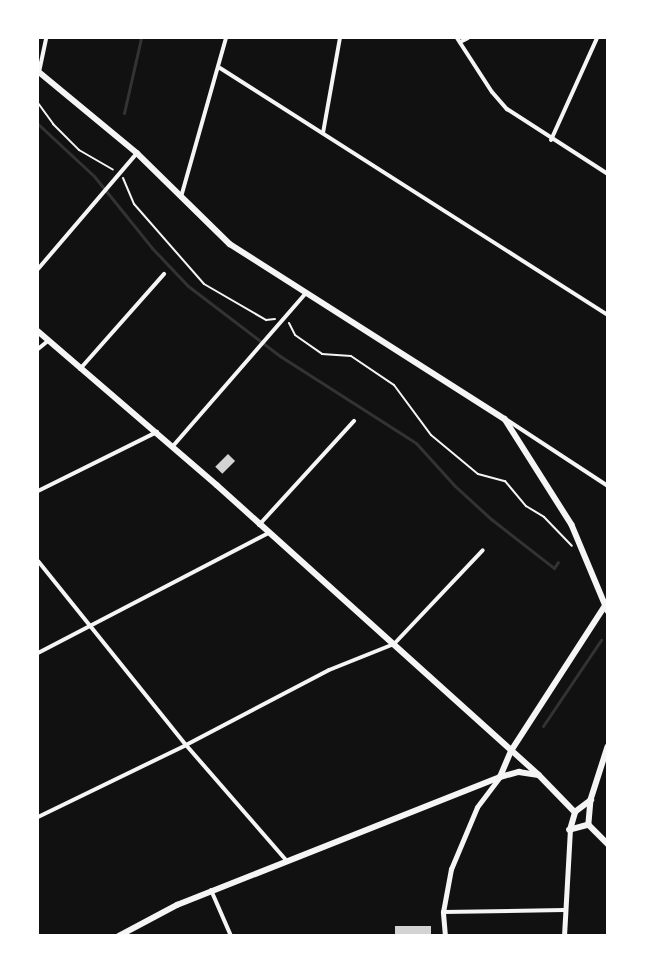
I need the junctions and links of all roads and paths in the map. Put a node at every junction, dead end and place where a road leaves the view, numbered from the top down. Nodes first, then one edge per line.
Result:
1 (46, 38) edge
2 (226, 38) edge
3 (340, 38) edge
4 (457, 38) edge
5 (468, 38) edge
6 (597, 38) edge
7 (460, 42) junction
8 (220, 68) junction
9 (38, 71) edge
10 (38, 103) edge
11 (323, 133) junction
12 (551, 140) junction
13 (137, 153) junction
14 (121, 171) junction
15 (608, 174) edge
16 (181, 197) junction
17 (38, 269) edge
18 (164, 274) dead end
19 (306, 292) junction
20 (608, 315) edge
21 (286, 318) junction
22 (38, 331) edge
23 (48, 341) junction
24 (38, 349) edge
25 (80, 368) junction
26 (505, 418) junction
27 (354, 421) dead end
28 (157, 432) junction
29 (173, 446) junction
30 (608, 486) edge
31 (38, 491) edge
32 (259, 525) junction
33 (269, 533) junction
34 (483, 550) dead end
35 (585, 554) junction
36 (38, 561) edge
37 (607, 602) edge
38 (608, 611) edge
39 (91, 626) junction
40 (394, 644) junction
41 (38, 653) edge
42 (186, 745) junction
43 (608, 747) edge
44 (511, 751) junction
45 (538, 775) junction
46 (500, 777) junction
47 (590, 800) junction
48 (575, 812) junction
49 (38, 817) edge
50 (589, 825) junction
51 (570, 830) junction
52 (608, 844) edge
53 (287, 861) junction
54 (212, 890) junction
55 (564, 910) junction
56 (443, 912) junction
57 (120, 936) edge
58 (231, 936) edge
59 (445, 936) edge
60 (564, 936) edge

1 - 9 street
2 - 8 street
3 - 11 street
4 - 7 street
5 - 7 street
6 - 12 street
7 - 12 street
8 - 11 street
8 - 16 street
9 - 13 main road
10 - 14 path
11 - 20 street
12 - 15 street
13 - 14 street
13 - 16 main road
14 - 17 street
14 - 21 path
16 - 19 main road
18 - 25 street
19 - 21 street
19 - 26 main road
21 - 29 street
21 - 35 path
22 - 23 main road
23 - 24 street
23 - 25 main road
25 - 28 main road
26 - 30 street
26 - 35 main road
27 - 32 street
28 - 29 main road
28 - 31 street
29 - 32 main road
32 - 33 main road
33 - 39 street
33 - 40 main road
34 - 40 street
35 - 37 main road
36 - 39 street
37 - 38 main road
37 - 44 main road
39 - 41 street
39 - 42 street
40 - 42 street
40 - 44 main road
42 - 49 street
42 - 53 street
43 - 47 main road
44 - 45 main road
44 - 46 main road
45 - 46 main road
45 - 48 main road
46 - 53 main road
46 - 56 street
47 - 48 main road
47 - 50 main road
48 - 51 main road
50 - 51 main road
50 - 52 main road
51 - 55 street
53 - 54 main road
54 - 57 main road
54 - 58 street
55 - 56 street
55 - 60 street
56 - 59 street

